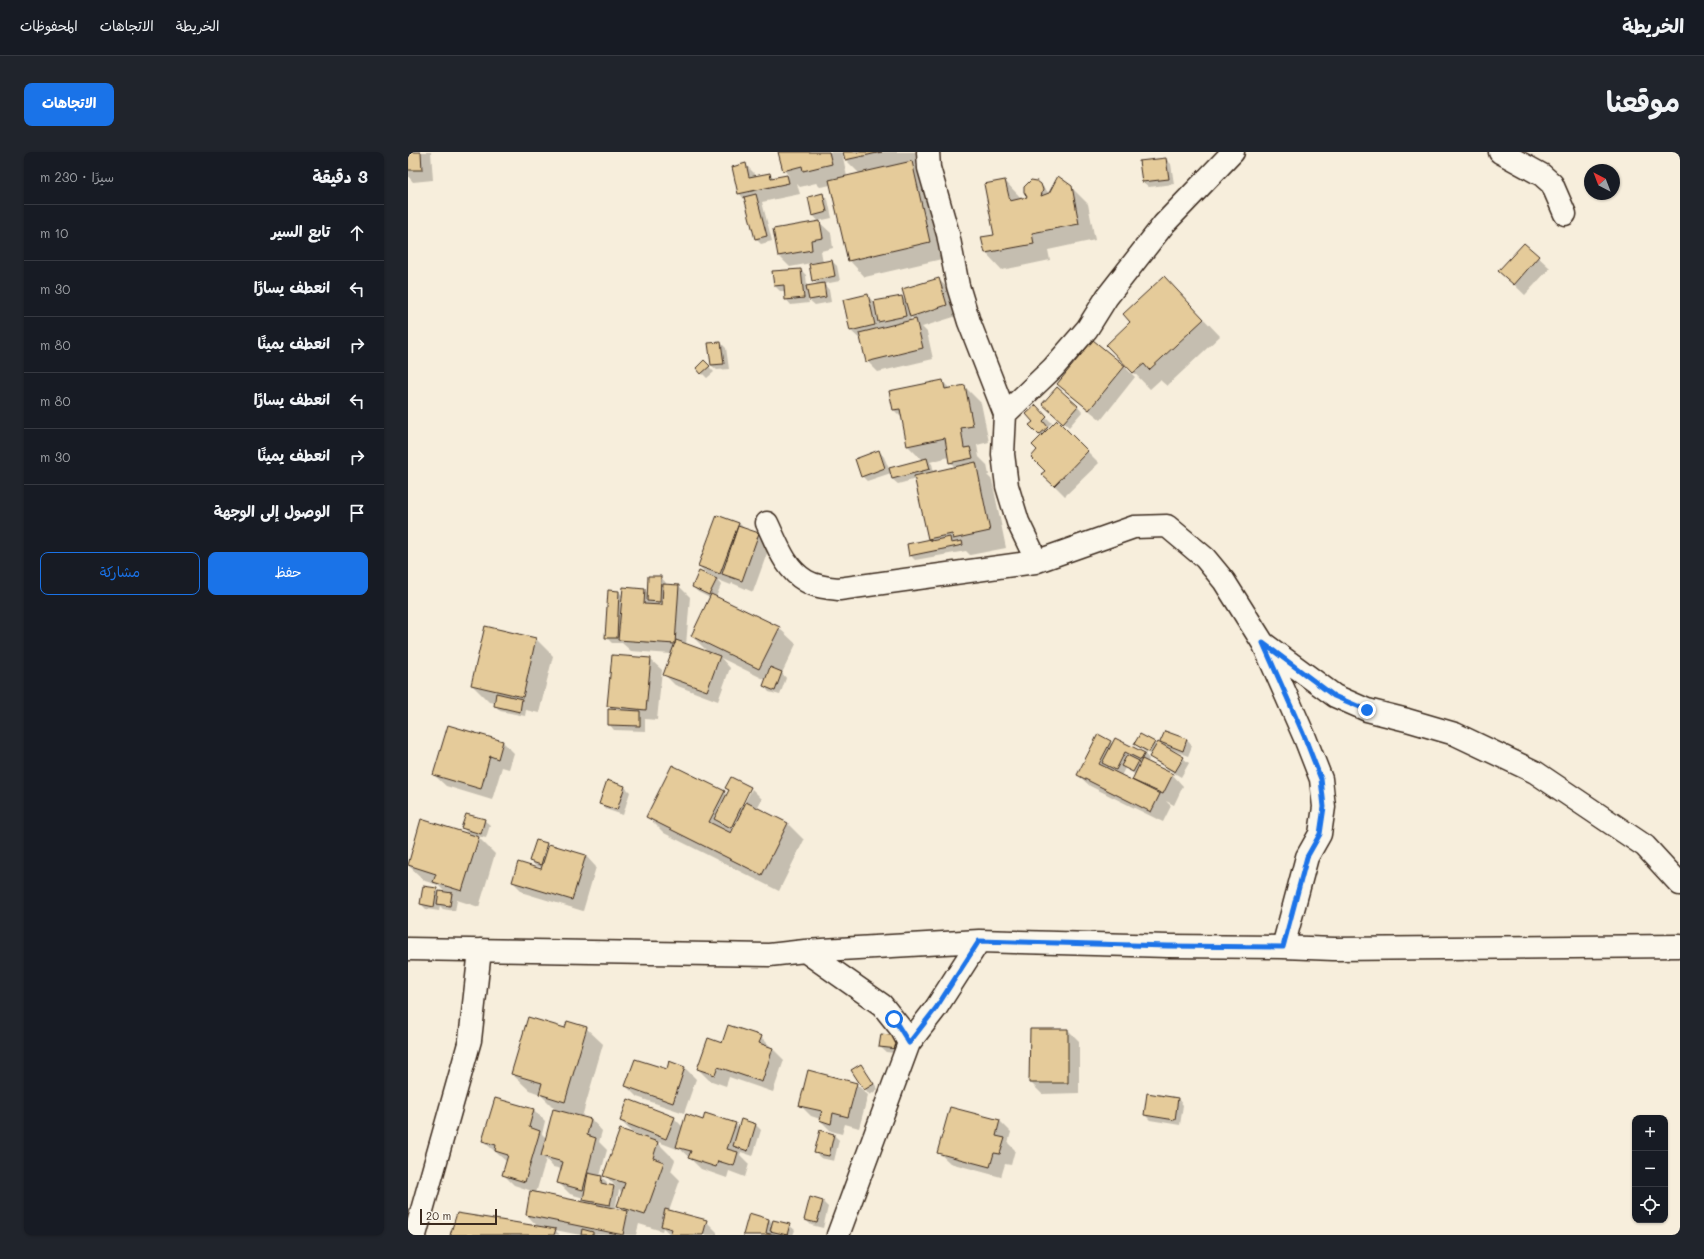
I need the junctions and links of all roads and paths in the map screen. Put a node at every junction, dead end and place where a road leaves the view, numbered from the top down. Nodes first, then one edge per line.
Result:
1 (928, 152) edge
2 (1233, 152) edge
3 (1500, 152) edge
4 (1565, 214) dead end
5 (1005, 414) junction
6 (767, 523) dead end
7 (1035, 562) junction
8 (1263, 643) junction
9 (1680, 884) edge
10 (979, 941) junction
11 (1680, 946) edge
12 (1283, 947) junction
13 (408, 949) edge
14 (480, 950) junction
15 (805, 951) junction
16 (909, 1043) junction
17 (415, 1235) edge
18 (838, 1235) edge

1 - 5 street
2 - 5 street
3 - 4 street
5 - 7 street
6 - 7 street
7 - 8 street
8 - 9 street
8 - 12 street
10 - 12 street
10 - 15 street
10 - 16 street
11 - 12 street
13 - 14 street
14 - 15 street
14 - 17 street
15 - 16 street
16 - 18 street

